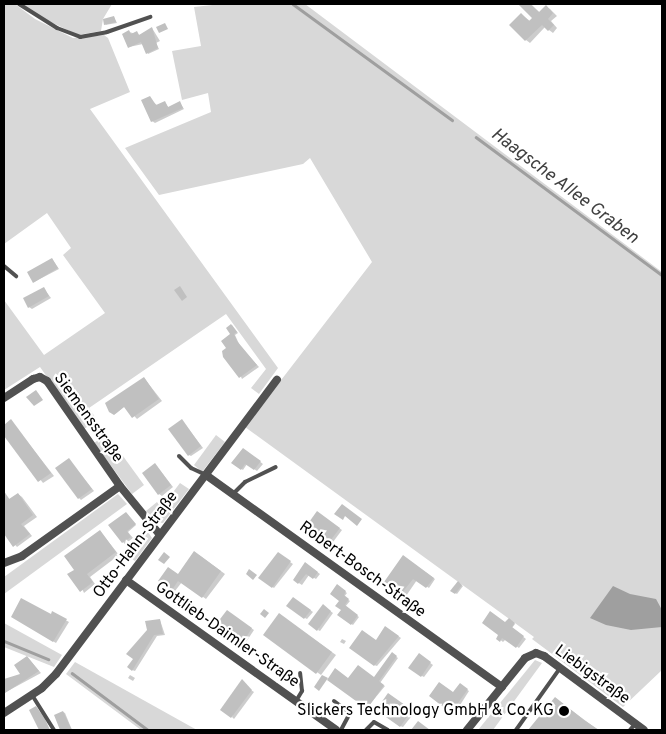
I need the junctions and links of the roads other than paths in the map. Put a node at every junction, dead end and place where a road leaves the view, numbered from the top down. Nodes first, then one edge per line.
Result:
1 (19, 4) edge
2 (150, 17) dead end
3 (4, 266) edge
4 (16, 276) dead end
5 (277, 380) dead end
6 (4, 398) edge
7 (179, 456) dead end
8 (276, 468) dead end
9 (206, 475) junction
10 (120, 486) junction
11 (233, 494) junction
12 (160, 535) junction
13 (4, 563) edge
14 (126, 580) junction
15 (560, 668) junction
16 (300, 673) dead end
17 (502, 687) junction
18 (32, 695) junction
19 (296, 700) junction
20 (334, 701) dead end
21 (5, 710) edge
22 (632, 727) edge
23 (54, 730) edge
24 (336, 730) edge
25 (341, 730) edge
26 (366, 730) edge
27 (388, 730) edge
28 (467, 730) edge
29 (516, 730) edge
30 (644, 730) edge

1 - 2 lane
3 - 4 lane
5 - 9 street, Otto-Hahn-Straße
6 - 10 street, Siemensstraße
7 - 9 lane
8 - 11 lane
9 - 11 street, Robert-Bosch-Straße
9 - 12 street, Otto-Hahn-Straße
10 - 12 street, Siemensstraße
10 - 13 street, Siemensstraße
11 - 17 street, Robert-Bosch-Straße
12 - 14 street, Otto-Hahn-Straße
14 - 18 street, Otto-Hahn-Straße
14 - 19 street, Gottlieb-Daimler-Straße
15 - 17 street, Liebigstraße
15 - 22 street, Liebigstraße
15 - 29 lane
16 - 19 lane
17 - 28 street, Liebigstraße
18 - 21 street, Otto-Hahn-Straße
18 - 23 lane
19 - 24 street, Gottlieb-Daimler-Straße
20 - 25 lane
22 - 30 street, Liebigstraße
26 - 27 lane

